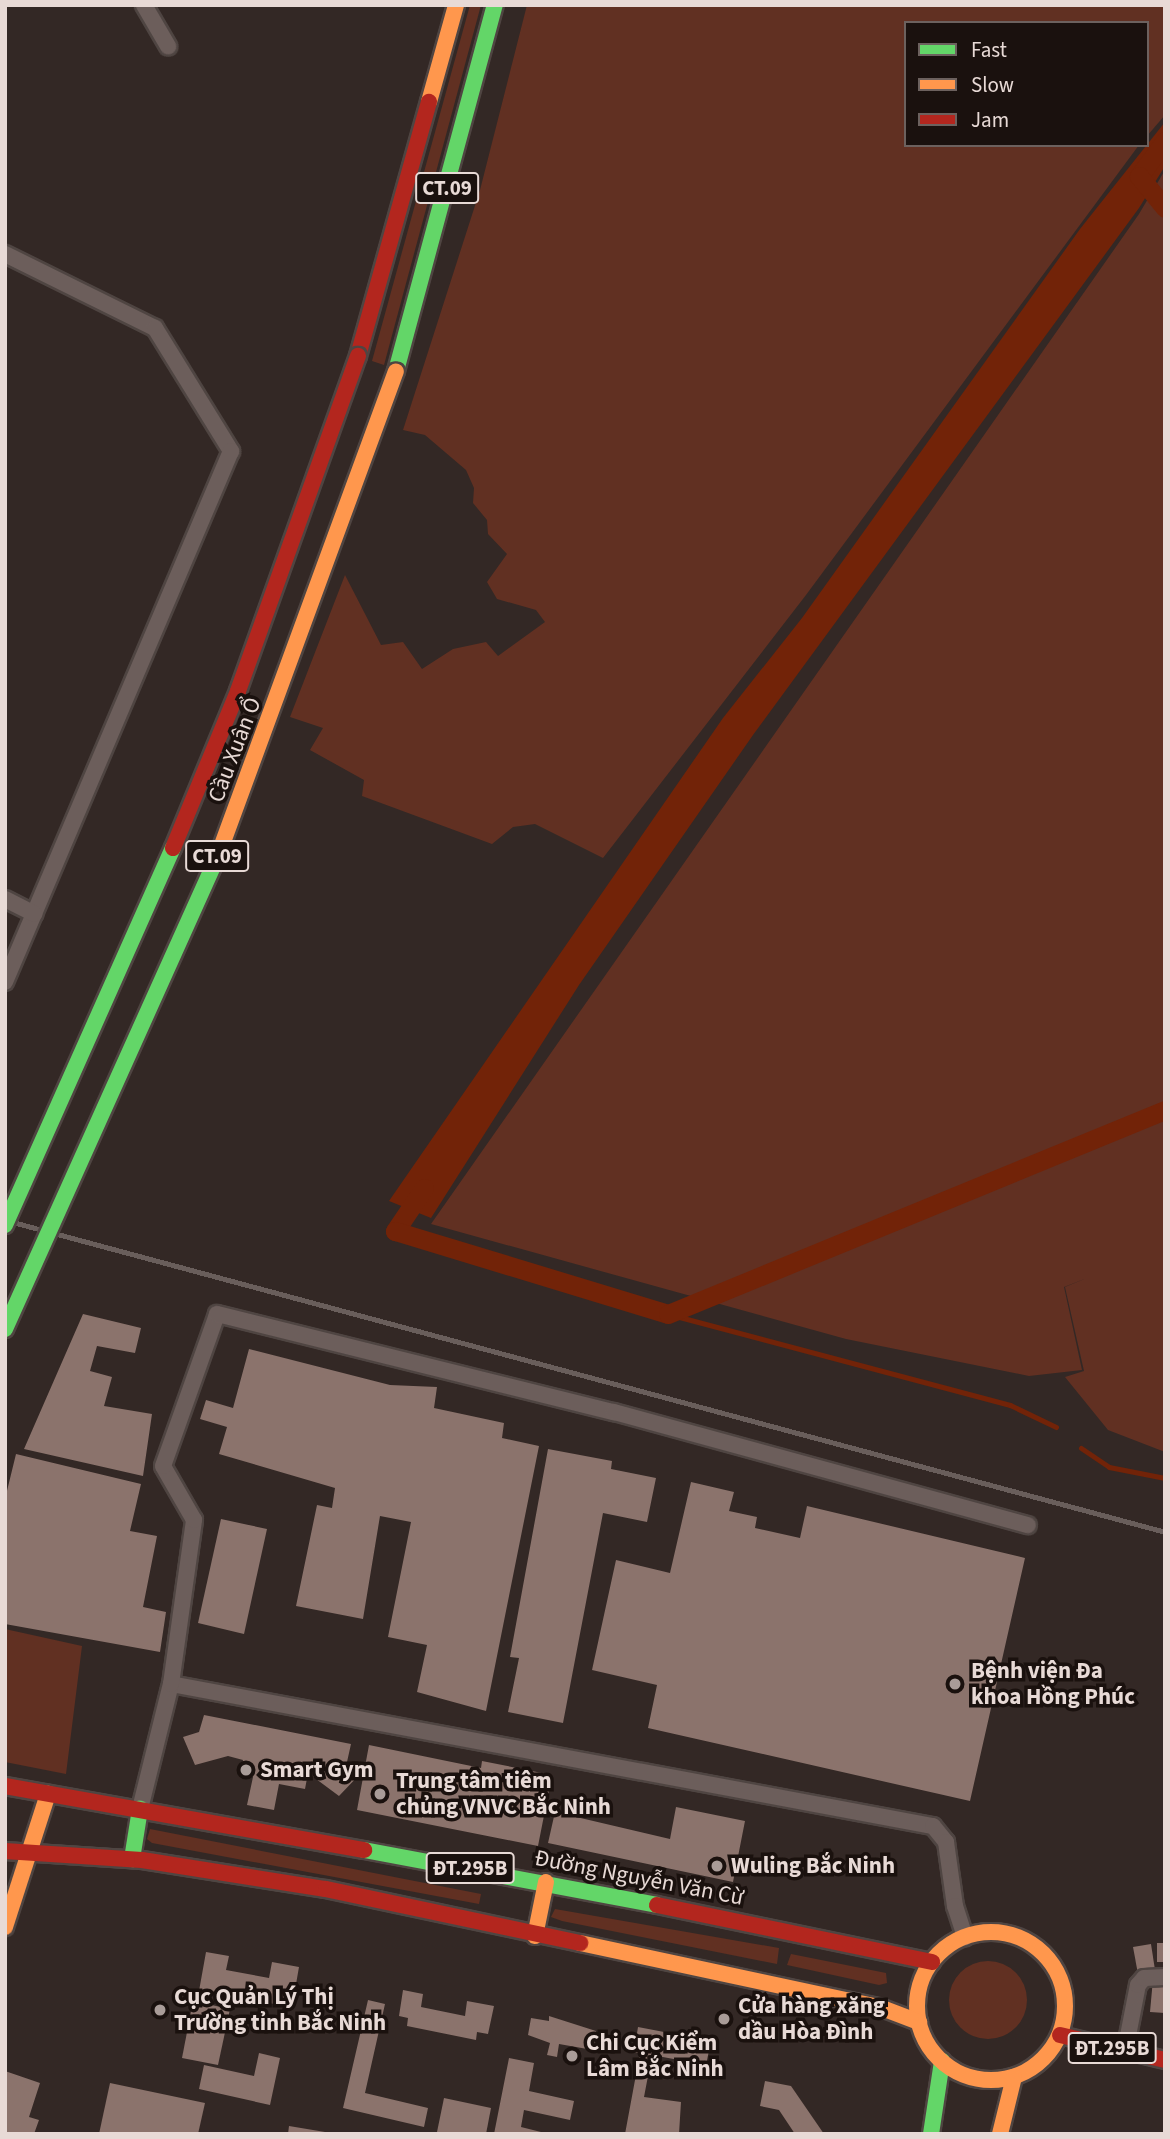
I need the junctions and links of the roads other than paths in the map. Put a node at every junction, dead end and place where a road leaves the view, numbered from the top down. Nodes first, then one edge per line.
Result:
1 (144, 5) edge
2 (456, 5) edge
3 (495, 5) edge
4 (168, 46) dead end
5 (7, 258) edge
6 (5, 898) edge
7 (34, 914) junction
8 (5, 982) edge
9 (5, 1225) edge
10 (5, 1329) edge
11 (1028, 1525) dead end
12 (171, 1684) junction
13 (5, 1786) edge
14 (48, 1794) junction
15 (140, 1809) junction
16 (33, 1850) junction
17 (5, 1851) edge
18 (132, 1859) junction
19 (546, 1882) junction
20 (5, 1927) edge
21 (536, 1936) junction
22 (965, 1937) junction
23 (932, 1962) junction
24 (1165, 1977) edge
25 (919, 2022) junction
26 (1060, 2035) junction
27 (1125, 2051) junction
28 (1165, 2060) edge
29 (942, 2061) junction
30 (1014, 2077) junction
31 (931, 2134) edge
32 (1000, 2134) edge

1 - 4 street
2 - 9 main road, Cầu Xuân Ổ / CT.09, bridge
3 - 10 main road, Cầu Xuân Ổ / CT.09, bridge
5 - 7 street
6 - 7 street
7 - 8 street
11 - 12 street
12 - 15 street
12 - 22 street
13 - 14 main road, Đường Nguyễn Văn Cừ / ĐT.295B
14 - 15 main road, Đường Nguyễn Văn Cừ / ĐT.295B
14 - 16 main road
15 - 18 main road
15 - 19 main road, Đường Nguyễn Văn Cừ / ĐT.295B
16 - 17 main road, ĐT.295B
16 - 18 main road, ĐT.295B
16 - 20 main road
18 - 21 main road, ĐT.295B
19 - 21 main road
19 - 23 main road, Đường Nguyễn Văn Cừ / ĐT.295B
21 - 25 main road, ĐT.295B
22 - 23 main road
22 - 26 main road
23 - 25 main road
24 - 27 street
25 - 29 main road
26 - 27 main road, ĐT.295B
26 - 30 main road
27 - 28 main road, ĐT.295B
29 - 30 main road
29 - 31 main road
30 - 32 main road

